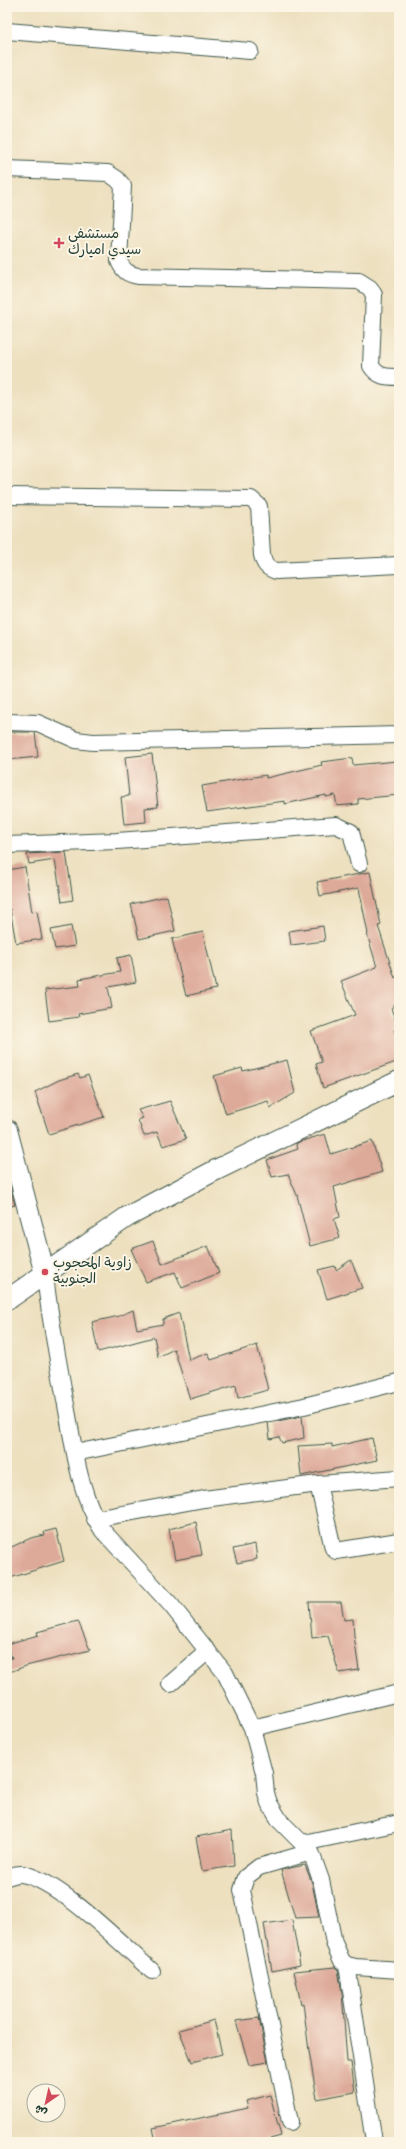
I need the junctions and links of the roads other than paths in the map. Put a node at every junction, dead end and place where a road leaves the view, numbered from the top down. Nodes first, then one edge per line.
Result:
1 (7, 31) edge
2 (250, 51) dead end
3 (7, 170) edge
4 (399, 377) edge
5 (7, 496) edge
6 (399, 565) edge
7 (7, 722) edge
8 (399, 735) edge
9 (7, 845) edge
10 (360, 864) dead end
11 (399, 1081) edge
12 (7, 1130) edge
13 (46, 1274) junction
14 (7, 1300) edge
15 (399, 1382) edge
16 (75, 1453) junction
17 (399, 1478) edge
18 (318, 1484) junction
19 (94, 1519) junction
20 (399, 1541) edge
21 (208, 1650) junction
22 (170, 1684) dead end
23 (399, 1693) edge
24 (252, 1728) junction
25 (399, 1823) edge
26 (307, 1847) junction
27 (7, 1877) edge
28 (347, 1965) junction
29 (399, 1970) edge
30 (152, 1971) dead end
31 (290, 2122) dead end
32 (374, 2142) edge

1 - 2 street
3 - 4 street
5 - 6 street
7 - 8 street
9 - 10 street
11 - 13 street
12 - 13 street
13 - 14 street
13 - 16 street
15 - 16 street
16 - 19 street
17 - 18 street
18 - 19 street
18 - 20 street
19 - 21 street
21 - 22 street
21 - 24 street
23 - 24 street
24 - 26 street
25 - 26 street
26 - 28 street
26 - 31 street
27 - 30 street
28 - 29 street
28 - 32 street

